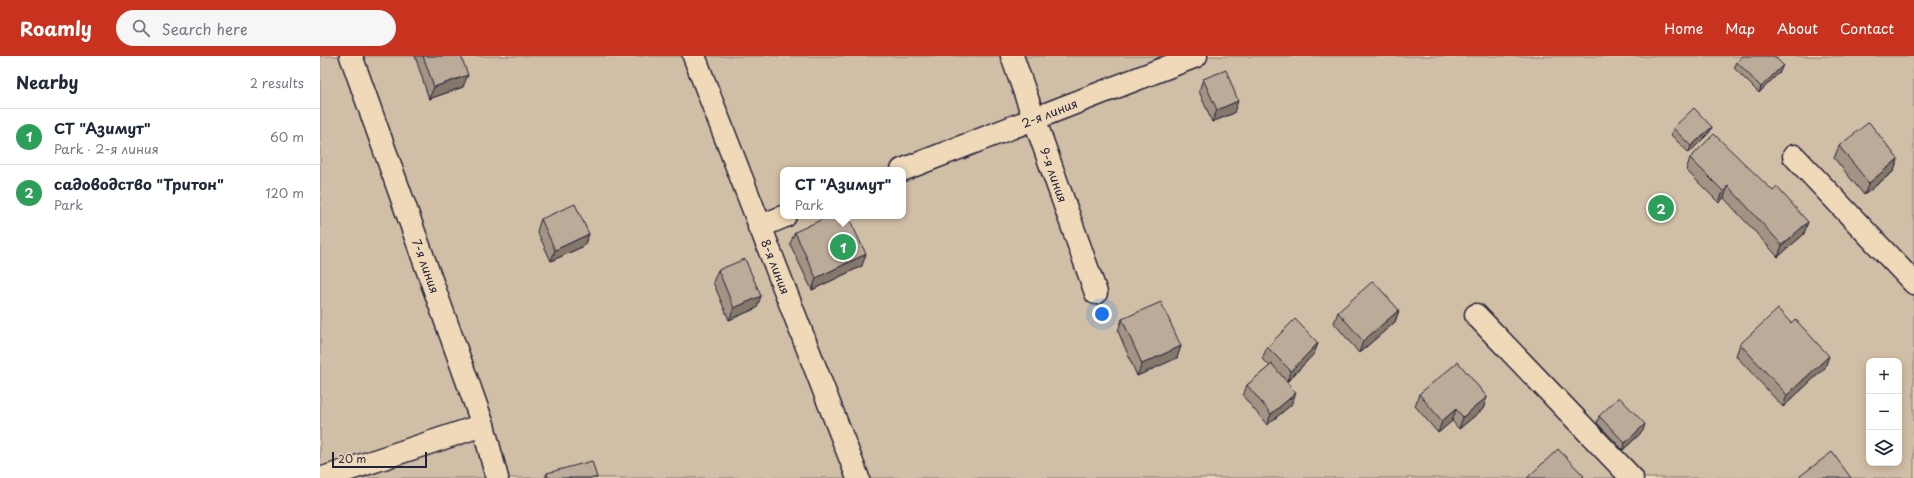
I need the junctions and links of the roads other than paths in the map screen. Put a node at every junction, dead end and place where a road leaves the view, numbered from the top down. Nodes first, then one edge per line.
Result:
1 (351, 56) edge
2 (694, 56) edge
3 (1012, 56) edge
4 (1196, 56) edge
5 (1035, 117) junction
6 (1794, 156) dead end
7 (906, 168) edge
8 (780, 218) edge
9 (759, 226) junction
10 (1914, 283) edge
11 (1096, 293) dead end
12 (1476, 315) dead end
13 (483, 425) junction
14 (324, 478) edge
15 (497, 478) edge
16 (858, 478) edge
17 (1632, 478) edge

1 - 13 street, 7-я линия
2 - 9 street, 8-я линия
3 - 5 street, 9-я линия
4 - 5 street, 2-я линия
5 - 7 street, 2-я линия
5 - 11 street, 9-я линия
6 - 10 street
8 - 9 street
9 - 16 street, 8-я линия
12 - 17 street
13 - 14 street
13 - 15 street, 7-я линия

